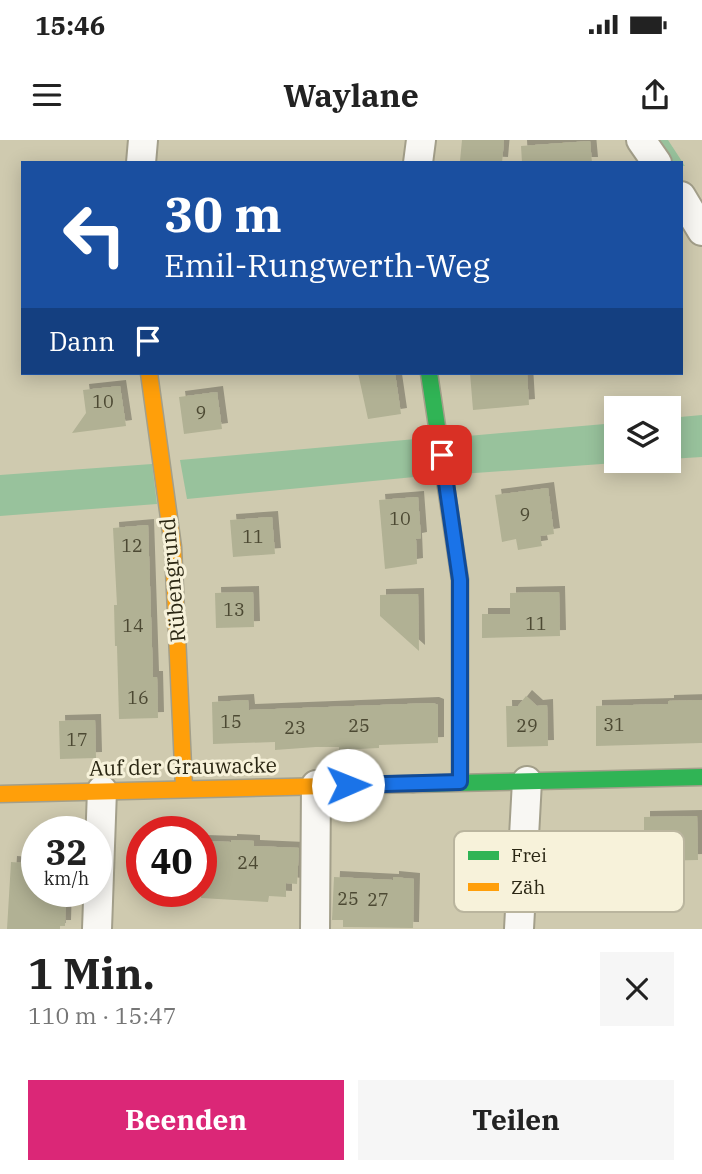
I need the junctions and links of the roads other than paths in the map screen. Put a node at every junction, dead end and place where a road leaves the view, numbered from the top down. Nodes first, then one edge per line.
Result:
1 (143, 140) edge
2 (421, 140) edge
3 (641, 140) edge
4 (141, 161) edge
5 (418, 161) edge
6 (656, 161) edge
7 (683, 199) edge
8 (702, 230) edge
9 (149, 375) edge
10 (429, 375) edge
11 (702, 777) edge
12 (527, 781) junction
13 (460, 782) junction
14 (316, 785) junction
15 (184, 788) junction
16 (102, 790) junction
17 (0, 794) edge
18 (524, 831) edge
19 (97, 929) edge
20 (315, 929) edge

1 - 4 street
2 - 5 street
3 - 6 street
7 - 8 street
9 - 15 street, Rübengrund
10 - 13 street
11 - 12 street, Auf der Grauwacke
12 - 13 street, Auf der Grauwacke
12 - 18 street
13 - 14 street, Auf der Grauwacke
14 - 15 street, Auf der Grauwacke
14 - 20 street
15 - 16 street, Auf der Grauwacke
16 - 17 street, Auf der Grauwacke
16 - 19 street

